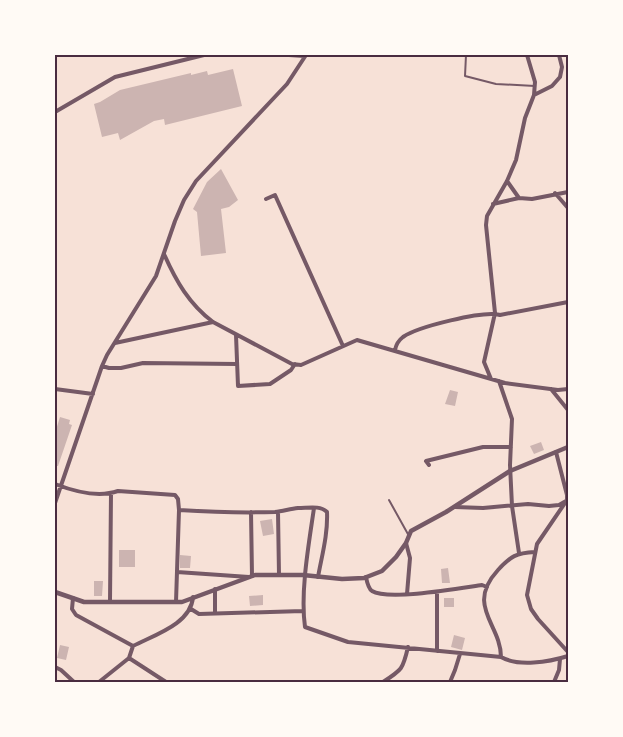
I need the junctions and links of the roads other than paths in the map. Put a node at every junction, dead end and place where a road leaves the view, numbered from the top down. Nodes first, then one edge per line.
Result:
1 (204, 55) edge
2 (218, 55) edge
3 (247, 55) edge
4 (289, 55) edge
5 (466, 55) edge
6 (527, 55) edge
7 (559, 55) edge
8 (199, 56) edge
9 (305, 56) edge
10 (535, 86) junction
11 (534, 95) junction
12 (55, 112) edge
13 (507, 181) junction
14 (568, 192) edge
15 (555, 193) junction
16 (519, 198) junction
17 (266, 199) dead end
18 (493, 204) junction
19 (568, 208) edge
20 (164, 254) junction
21 (568, 302) edge
22 (495, 313) junction
23 (212, 322) junction
24 (236, 334) junction
25 (115, 343) junction
26 (343, 346) junction
27 (395, 350) junction
28 (237, 364) junction
29 (295, 364) junction
30 (102, 366) junction
31 (491, 379) junction
32 (499, 381) junction
33 (55, 389) edge
34 (551, 389) junction
35 (568, 389) edge
36 (93, 394) junction
37 (568, 410) edge
38 (511, 447) junction
39 (568, 447) edge
40 (556, 452) junction
41 (429, 465) dead end
42 (510, 471) junction
43 (55, 484) edge
44 (61, 486) junction
45 (111, 494) junction
46 (389, 500) dead end
47 (567, 500) edge
48 (55, 503) edge
49 (512, 506) junction
50 (454, 507) junction
51 (314, 508) junction
52 (179, 510) junction
53 (251, 512) junction
54 (278, 512) junction
55 (409, 536) junction
56 (406, 543) junction
57 (535, 552) junction
58 (519, 553) junction
59 (177, 572) junction
60 (279, 575) junction
61 (250, 576) junction
62 (306, 576) junction
63 (318, 577) junction
64 (366, 577) junction
65 (487, 587) junction
66 (215, 588) junction
67 (55, 592) edge
68 (437, 592) junction
69 (407, 594) junction
70 (193, 597) junction
71 (73, 598) junction
72 (110, 602) junction
73 (176, 602) junction
74 (191, 609) junction
75 (303, 611) junction
76 (215, 613) junction
77 (133, 646) junction
78 (408, 647) junction
79 (437, 651) junction
80 (568, 652) edge
81 (460, 654) junction
82 (568, 656) edge
83 (501, 657) junction
84 (129, 658) junction
85 (560, 659) junction
86 (55, 666) edge
87 (74, 682) edge
88 (99, 682) edge
89 (166, 682) edge
90 (382, 682) edge
91 (450, 682) edge
92 (554, 682) edge

1 - 8 street
2 - 3 street
4 - 9 street
5 - 10 lane
6 - 10 street
7 - 11 street
8 - 12 street
9 - 20 street
10 - 11 street
11 - 13 street
13 - 16 street
13 - 18 street
14 - 15 street
15 - 16 street
15 - 19 street
16 - 18 street
17 - 26 street
18 - 22 street
20 - 23 street
20 - 25 street
21 - 22 street
22 - 27 street
22 - 31 street
23 - 24 street
23 - 25 street
24 - 28 street
24 - 29 street
25 - 30 street
26 - 27 street
26 - 29 street
27 - 31 street
28 - 29 street
28 - 30 street
30 - 36 street
31 - 32 street
32 - 34 street
32 - 38 street
33 - 36 street
34 - 35 street
34 - 37 street
36 - 44 street
38 - 41 street
38 - 42 street
39 - 40 street
40 - 42 street
40 - 47 street
42 - 49 street
42 - 50 street
43 - 44 street
44 - 45 street
44 - 48 street
45 - 52 street
45 - 72 street
46 - 55 lane
47 - 49 street
47 - 57 street
49 - 50 street
49 - 58 street
50 - 55 street
51 - 54 street
51 - 62 street
51 - 63 street
52 - 53 street
52 - 59 street
53 - 54 street
53 - 61 street
54 - 60 street
55 - 56 street
56 - 64 street
56 - 69 street
57 - 58 street
57 - 80 street
58 - 65 street
59 - 61 street
59 - 73 street
60 - 61 street
60 - 62 street
61 - 66 street
62 - 63 street
62 - 75 street
63 - 64 street
64 - 69 street
65 - 68 street
65 - 83 street
66 - 70 street
66 - 76 street
67 - 71 street
68 - 69 street
68 - 79 street
70 - 73 street
70 - 74 street
71 - 72 street
71 - 77 street
72 - 73 street
74 - 76 street
74 - 77 street
75 - 76 street
75 - 78 street
77 - 84 street
78 - 79 street
78 - 90 street
79 - 81 street
81 - 83 street
81 - 91 street
82 - 85 street
83 - 85 street
84 - 88 street
84 - 89 street
85 - 92 street
86 - 87 street

